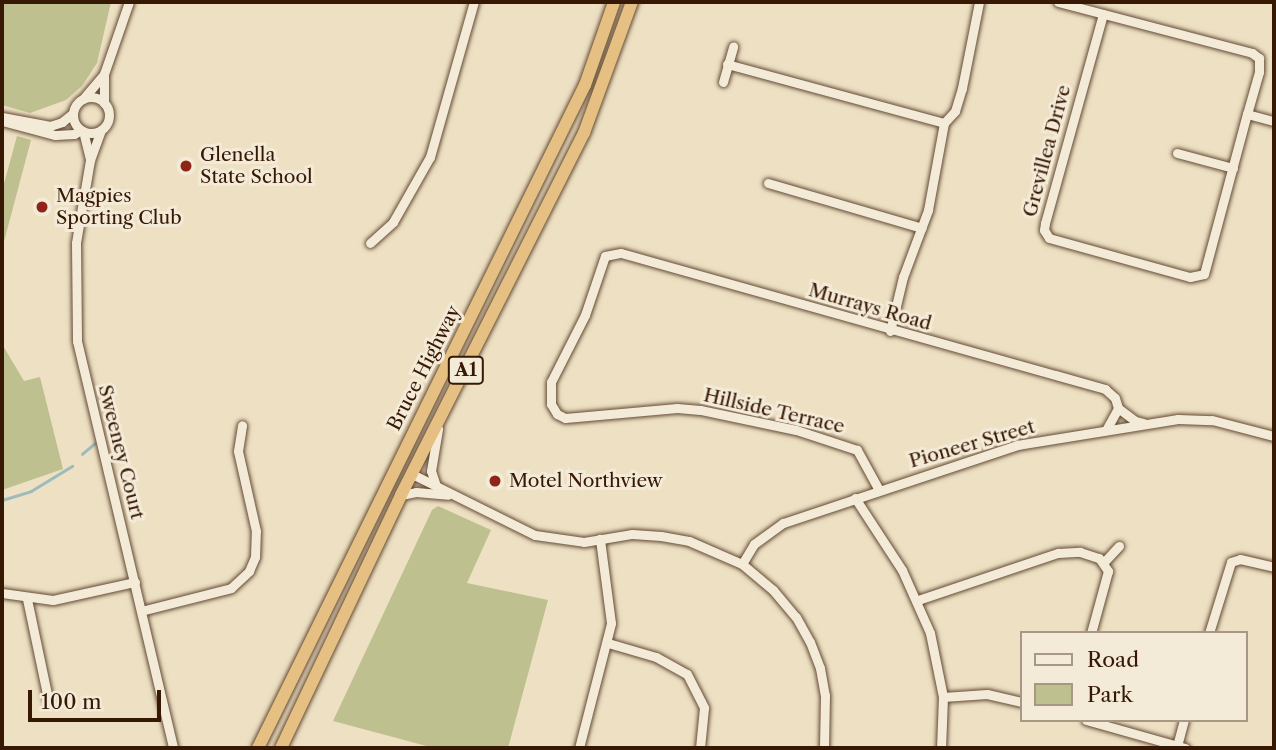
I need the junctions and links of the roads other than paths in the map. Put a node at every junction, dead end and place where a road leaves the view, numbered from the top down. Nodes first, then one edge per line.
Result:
1 (129, 2) edge
2 (474, 2) edge
3 (614, 2) edge
4 (632, 2) edge
5 (978, 2) edge
6 (1058, 2) edge
7 (1103, 14) junction
8 (733, 46) dead end
9 (727, 64) junction
10 (104, 74) junction
11 (723, 82) dead end
12 (83, 99) junction
13 (104, 103) junction
14 (73, 113) junction
15 (1247, 114) junction
16 (2, 119) edge
17 (1274, 121) edge
18 (944, 123) junction
19 (82, 130) junction
20 (101, 130) junction
21 (1177, 153) dead end
22 (90, 160) junction
23 (1233, 168) junction
24 (768, 183) dead end
25 (922, 228) junction
26 (370, 243) dead end
27 (605, 256) joint
28 (890, 331) junction
29 (1118, 408) junction
30 (440, 421) junction
31 (1144, 423) junction
32 (242, 425) dead end
33 (1106, 430) junction
34 (1274, 436) edge
35 (412, 474) junction
36 (436, 486) junction
37 (879, 490) junction
38 (401, 495) junction
39 (450, 496) junction
40 (855, 498) junction
41 (600, 539) junction
42 (1119, 546) dead end
43 (1104, 562) junction
44 (742, 564) junction
45 (1274, 567) edge
46 (135, 582) junction
47 (2, 593) edge
48 (27, 599) junction
49 (918, 600) junction
50 (141, 611) junction
51 (317, 624) junction
52 (1092, 631) edge
53 (1210, 631) edge
54 (608, 643) junction
55 (943, 697) junction
56 (48, 699) dead end
57 (1020, 702) edge
58 (1093, 722) edge
59 (1184, 722) edge
60 (1181, 747) edge
61 (173, 748) edge
62 (258, 748) edge
63 (281, 748) edge
64 (579, 748) edge
65 (700, 748) edge
66 (824, 748) edge
67 (941, 748) edge

1 - 10 street
2 - 26 street
3 - 51 highway, Bruce Highway / A1
4 - 30 highway, Bruce Highway / A1
5 - 18 street
6 - 7 street
7 - 15 street, Grevillea Drive
7 - 23 street, Grevillea Drive
8 - 9 street
9 - 11 street
9 - 18 street
10 - 12 street
10 - 13 street
12 - 13 street
12 - 14 street
13 - 20 street
14 - 16 street
14 - 19 street
15 - 17 street
15 - 23 street, Grevillea Drive
16 - 19 street
18 - 25 street
19 - 20 street
19 - 22 street, Sweeney Court
20 - 22 street, Sweeney Court
21 - 23 street
22 - 46 street, Sweeney Court
24 - 25 street
25 - 28 street
27 - 28 street, Murrays Road
27 - 37 street, Hillside Terrace
28 - 29 street, Murrays Road
29 - 31 street, Murrays Road
29 - 33 street
30 - 35 highway, Bruce Highway / A1
30 - 36 street
31 - 33 street, Pioneer Street
31 - 34 street, Pioneer Street
32 - 50 street
33 - 37 street, Pioneer Street
35 - 36 street
35 - 38 highway, Bruce Highway / A1
35 - 51 highway
36 - 39 street
37 - 40 street, Pioneer Street
38 - 39 street
38 - 63 highway, Bruce Highway / A1
39 - 41 street
40 - 44 street, Pioneer Street
40 - 49 street
41 - 44 street
41 - 54 street
42 - 43 street
43 - 49 street
43 - 52 street
44 - 66 street
45 - 53 street
46 - 48 street
46 - 50 street, Sweeney Court
47 - 48 street
48 - 56 street
49 - 55 street
50 - 61 street, Sweeney Court
51 - 62 highway, Bruce Highway / A1
54 - 64 street
54 - 65 street
55 - 57 street
55 - 67 street
58 - 60 street
59 - 60 street

